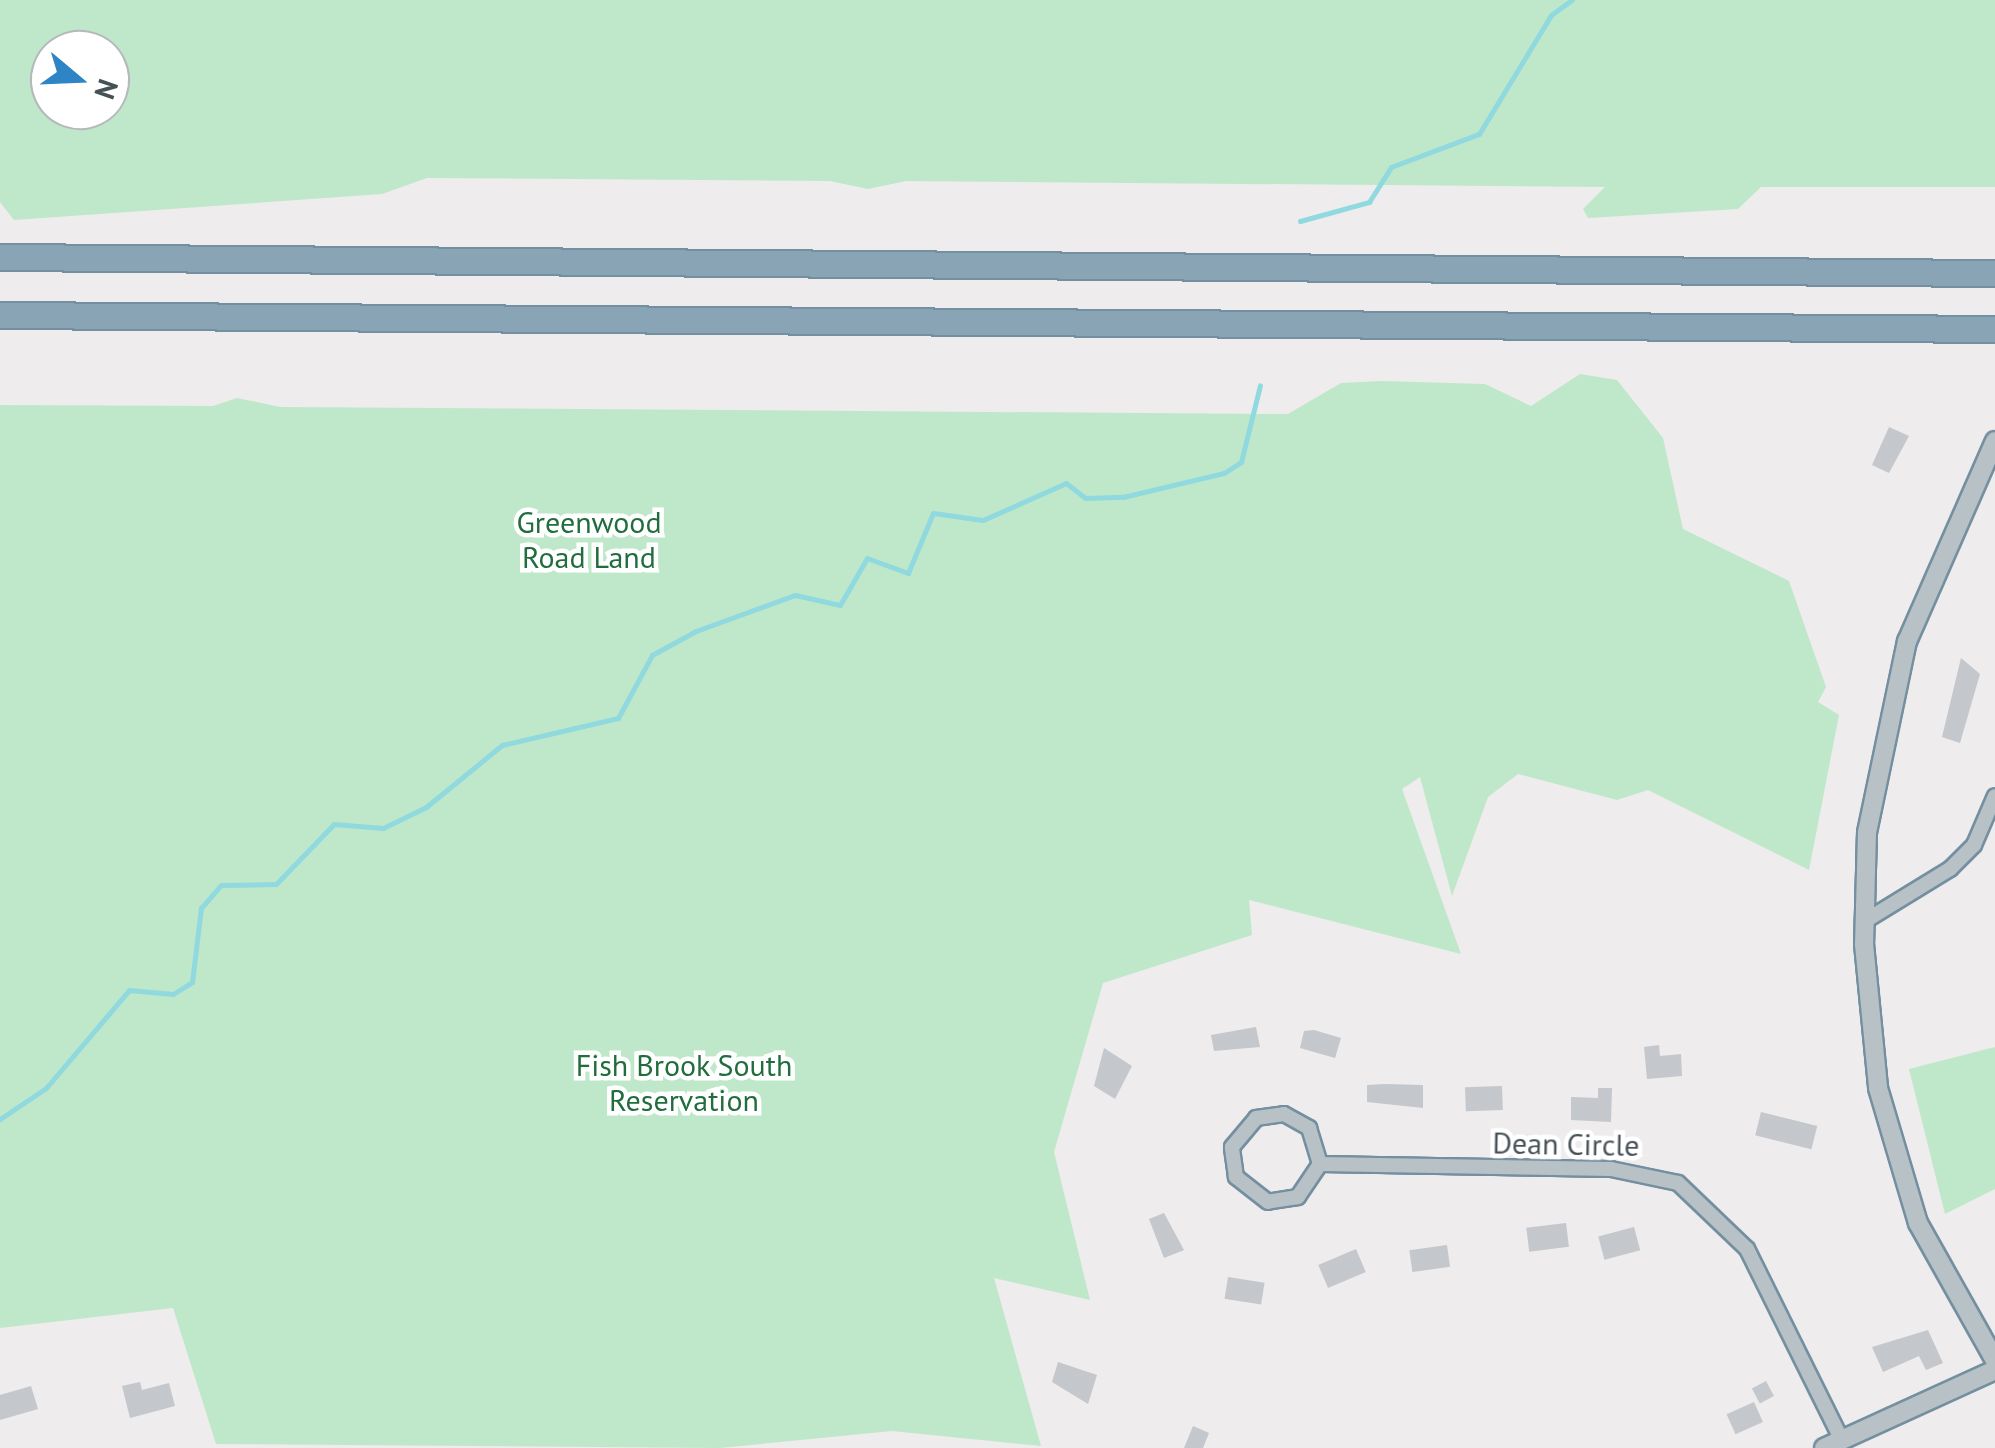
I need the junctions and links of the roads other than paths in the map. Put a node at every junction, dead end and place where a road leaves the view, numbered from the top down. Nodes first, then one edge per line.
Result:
1 (0, 257) edge
2 (1995, 273) edge
3 (0, 316) edge
4 (1995, 330) edge
5 (1995, 441) edge
6 (1995, 796) edge
7 (1864, 921) junction
8 (1320, 1164) junction
9 (1995, 1360) edge
10 (1995, 1370) edge
11 (1842, 1440) junction
12 (1824, 1448) edge

1 - 2 highway
3 - 4 highway
5 - 7 street
6 - 7 street
7 - 9 street
8 - 8 street
8 - 11 street, Dean Circle
10 - 11 street
11 - 12 street

